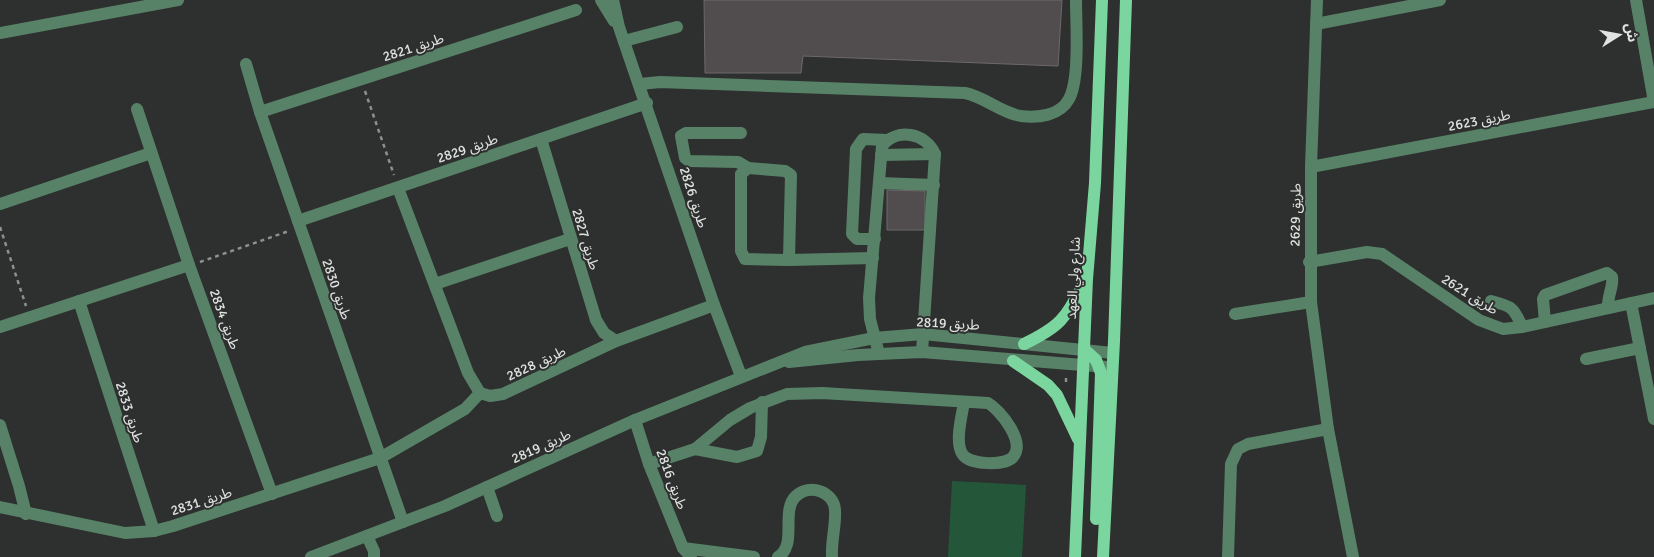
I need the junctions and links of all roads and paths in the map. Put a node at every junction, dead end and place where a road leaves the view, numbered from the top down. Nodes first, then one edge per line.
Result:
1 (178, 0) edge
2 (601, 0) edge
3 (613, 0) edge
4 (1076, 0) edge
5 (1102, 0) edge
6 (1126, 0) edge
7 (1317, 0) edge
8 (1440, 0) edge
9 (1636, 0) edge
10 (576, 10) dead end
11 (1316, 24) junction
12 (619, 27) junction
13 (677, 27) dead end
14 (0, 33) edge
15 (624, 41) junction
16 (246, 64) dead end
17 (361, 80) junction
18 (640, 84) junction
19 (1654, 102) edge
20 (647, 103) junction
21 (137, 109) dead end
22 (260, 112) junction
23 (742, 133) dead end
24 (540, 139) junction
25 (887, 140) junction
26 (152, 153) junction
27 (881, 154) junction
28 (934, 154) junction
29 (1311, 167) junction
30 (748, 168) junction
31 (879, 183) junction
32 (934, 185) junction
33 (398, 188) junction
34 (0, 204) edge
35 (299, 224) junction
36 (0, 227) edge
37 (570, 239) junction
38 (875, 239) junction
39 (873, 258) junction
40 (789, 260) junction
41 (1309, 262) junction
42 (189, 265) junction
43 (1087, 279) junction
44 (435, 284) junction
45 (1654, 298) edge
46 (1491, 301) dead end
47 (79, 302) junction
48 (1311, 302) junction
49 (1631, 303) junction
50 (714, 305) junction
51 (1608, 308) junction
52 (1235, 314) dead end
53 (30, 316) junction
54 (1545, 322) junction
55 (0, 327) edge
56 (1522, 327) junction
57 (923, 334) junction
58 (874, 338) junction
59 (616, 341) junction
60 (1024, 344) junction
61 (1640, 348) junction
62 (1085, 350) junction
63 (922, 352) junction
64 (1113, 353) junction
65 (879, 354) junction
66 (1586, 359) dead end
67 (1013, 361) junction
68 (784, 362) junction
69 (1084, 365) junction
70 (1106, 367) junction
71 (741, 376) junction
72 (480, 393) junction
73 (762, 402) junction
74 (964, 402) junction
75 (1654, 415) edge
76 (635, 420) junction
77 (0, 425) edge
78 (1328, 429) junction
79 (1079, 441) junction
80 (696, 449) junction
81 (380, 458) junction
82 (649, 464) junction
83 (487, 487) junction
84 (272, 494) junction
85 (0, 507) edge
86 (26, 514) junction
87 (497, 516) dead end
88 (403, 522) junction
89 (154, 531) junction
90 (367, 536) junction
91 (1103, 553) edge
92 (685, 554) edge
93 (312, 557) edge
94 (374, 557) edge
95 (754, 557) edge
96 (778, 557) edge
97 (832, 557) edge
98 (1075, 557) edge
99 (1228, 557) edge
100 (1353, 557) edge

1 - 14 street
2 - 12 street, طريق 2826
3 - 12 street, طريق 2826
4 - 18 street
5 - 43 main road, شارع ولي العهد
6 - 64 main road
7 - 11 street, طريق 2629
8 - 11 street
9 - 19 street
10 - 17 street, طريق 2821
11 - 29 street, طريق 2629
12 - 15 street, طريق 2826
13 - 15 street
15 - 18 street, طريق 2826
16 - 22 street, طريق 2830
17 - 22 street, طريق 2821
17 - 33 path
18 - 20 street, طريق 2826
19 - 29 street, طريق 2623
20 - 24 street, طريق 2829
20 - 50 street, طريق 2826
21 - 26 street, طريق 2834
22 - 35 street, طريق 2830
23 - 30 street
24 - 33 street, طريق 2829
24 - 37 street, طريق 2827
25 - 27 street
25 - 28 street
25 - 38 street
26 - 34 street
26 - 42 street, طريق 2834
27 - 28 street
27 - 31 street
28 - 32 street
29 - 41 street, طريق 2629
30 - 40 street
30 - 40 street
31 - 32 street
31 - 38 street
32 - 57 street
33 - 35 street, طريق 2829
33 - 44 street
35 - 42 path
35 - 81 street, طريق 2830
36 - 53 path
37 - 44 street
37 - 59 street, طريق 2827
38 - 39 street
39 - 40 street
39 - 58 street
41 - 48 street, طريق 2629
41 - 56 street, طريق 2621
42 - 47 street
42 - 84 street, طريق 2834
43 - 60 main road
43 - 62 main road, شارع ولي العهد
44 - 72 street
45 - 49 street, طريق 2621
46 - 56 street
47 - 53 street
47 - 89 street, طريق 2833
48 - 52 street
48 - 78 street, طريق 2629
49 - 51 street, طريق 2621
49 - 61 street
50 - 59 street, طريق 2828
50 - 71 street, طريق 2826
51 - 54 street, طريق 2621
51 - 54 street
53 - 55 street
54 - 56 street, طريق 2621
57 - 58 street, طريق 2819
57 - 60 street, طريق 2819
57 - 63 street
58 - 65 street
58 - 68 street, طريق 2819
59 - 72 street, طريق 2828
60 - 62 street, طريق 2819
61 - 66 street
61 - 75 street
62 - 64 street, طريق 2819
62 - 69 main road, شارع ولي العهد
62 - 70 main road
63 - 65 street, طريق 2819
63 - 67 street, طريق 2819
64 - 70 main road
65 - 68 street, طريق 2819
67 - 69 street, طريق 2819
67 - 79 main road
68 - 71 street, طريق 2819
69 - 70 street, طريق 2819
69 - 79 main road, شارع ولي العهد
70 - 91 main road
71 - 76 street, طريق 2819
72 - 81 street, طريق 2831
73 - 74 street
73 - 80 street
73 - 80 street
74 - 74 street
76 - 82 street, طريق 2816
76 - 83 street, طريق 2819
77 - 86 street
78 - 99 street
78 - 100 street, طريق 2629
79 - 98 main road, شارع ولي العهد
80 - 82 street
81 - 84 street, طريق 2831
81 - 88 street, طريق 2830
82 - 92 street, طريق 2816
83 - 87 street
83 - 88 street, طريق 2819
84 - 89 street, طريق 2831
85 - 86 street, طريق 2831
86 - 89 street, طريق 2831
88 - 90 street, طريق 2819
90 - 93 street, طريق 2819
90 - 94 street
92 - 95 street
96 - 97 street

